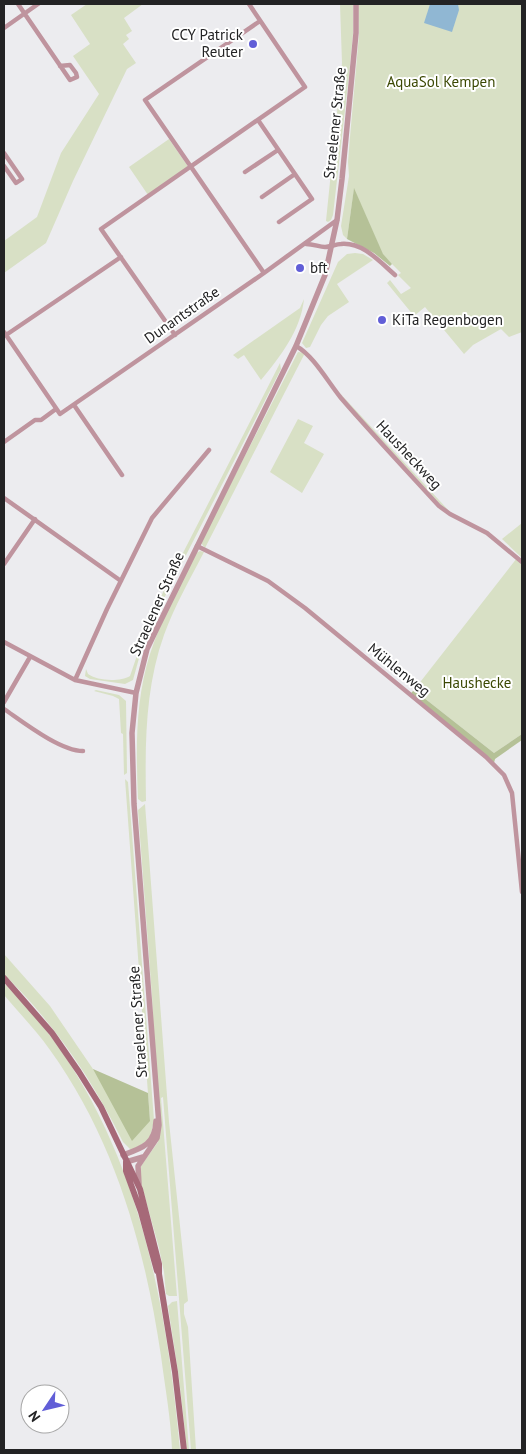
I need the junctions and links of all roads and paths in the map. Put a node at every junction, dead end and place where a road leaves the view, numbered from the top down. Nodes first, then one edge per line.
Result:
1 (18, 4) edge
2 (38, 4) edge
3 (248, 4) edge
4 (356, 4) edge
5 (25, 13) junction
6 (260, 21) junction
7 (4, 28) edge
8 (60, 66) dead end
9 (258, 120) junction
10 (278, 150) junction
11 (4, 153) edge
12 (4, 166) edge
13 (191, 167) junction
14 (245, 172) dead end
15 (295, 174) junction
16 (262, 197) dead end
17 (337, 220) junction
18 (279, 222) dead end
19 (304, 244) junction
20 (332, 245) junction
21 (121, 256) junction
22 (264, 273) junction
23 (395, 275) dead end
24 (5, 334) edge
25 (174, 335) junction
26 (296, 346) junction
27 (74, 405) junction
28 (56, 409) junction
29 (4, 442) edge
30 (209, 450) dead end
31 (122, 475) dead end
32 (4, 498) edge
33 (35, 519) junction
34 (197, 546) junction
35 (522, 562) edge
36 (4, 564) edge
37 (121, 581) junction
38 (4, 642) edge
39 (30, 657) junction
40 (75, 680) junction
41 (136, 693) junction
42 (4, 702) edge
43 (4, 709) edge
44 (83, 752) dead end
45 (522, 892) edge
46 (4, 978) edge
47 (156, 1091) junction
48 (123, 1155) junction
49 (143, 1157) junction
50 (126, 1162) junction
51 (140, 1188) junction
52 (159, 1274) junction
53 (184, 1450) edge

1 - 5 street
2 - 5 street
3 - 6 street
4 - 17 street, Straelener Straße
5 - 7 street
5 - 8 street
6 - 9 street
6 - 13 street
9 - 10 street
9 - 13 street
10 - 14 street
10 - 15 street
11 - 12 street
13 - 21 street
13 - 22 street
15 - 16 street
15 - 18 street
17 - 19 street, Dunantstraße
17 - 20 street, Straelener Straße
19 - 20 street
19 - 22 street, Dunantstraße
20 - 23 street
20 - 26 street, Straelener Straße
21 - 24 street
21 - 25 street
22 - 25 street, Dunantstraße
24 - 28 street
25 - 27 street, Dunantstraße
26 - 34 street, Straelener Straße
26 - 35 street, Hausheckweg
27 - 28 street, Dunantstraße
27 - 31 street
28 - 29 street
30 - 37 street
32 - 33 street
33 - 36 street
33 - 37 street
34 - 41 street, Straelener Straße
34 - 45 street, Mühlenweg
37 - 40 street
38 - 39 street
39 - 40 street
39 - 42 street
40 - 41 street
41 - 47 street, Straelener Straße
43 - 44 street
46 - 48 main road
47 - 48 street, Straelener Straße
47 - 49 street, Straelener Straße
48 - 50 main road, Straelener Straße
49 - 50 street
49 - 51 street, Straelener Straße
50 - 51 main road, Straelener Straße
50 - 52 main road, Straelener Straße
51 - 52 main road, Straelener Straße
52 - 53 main road, Straelener Straße

